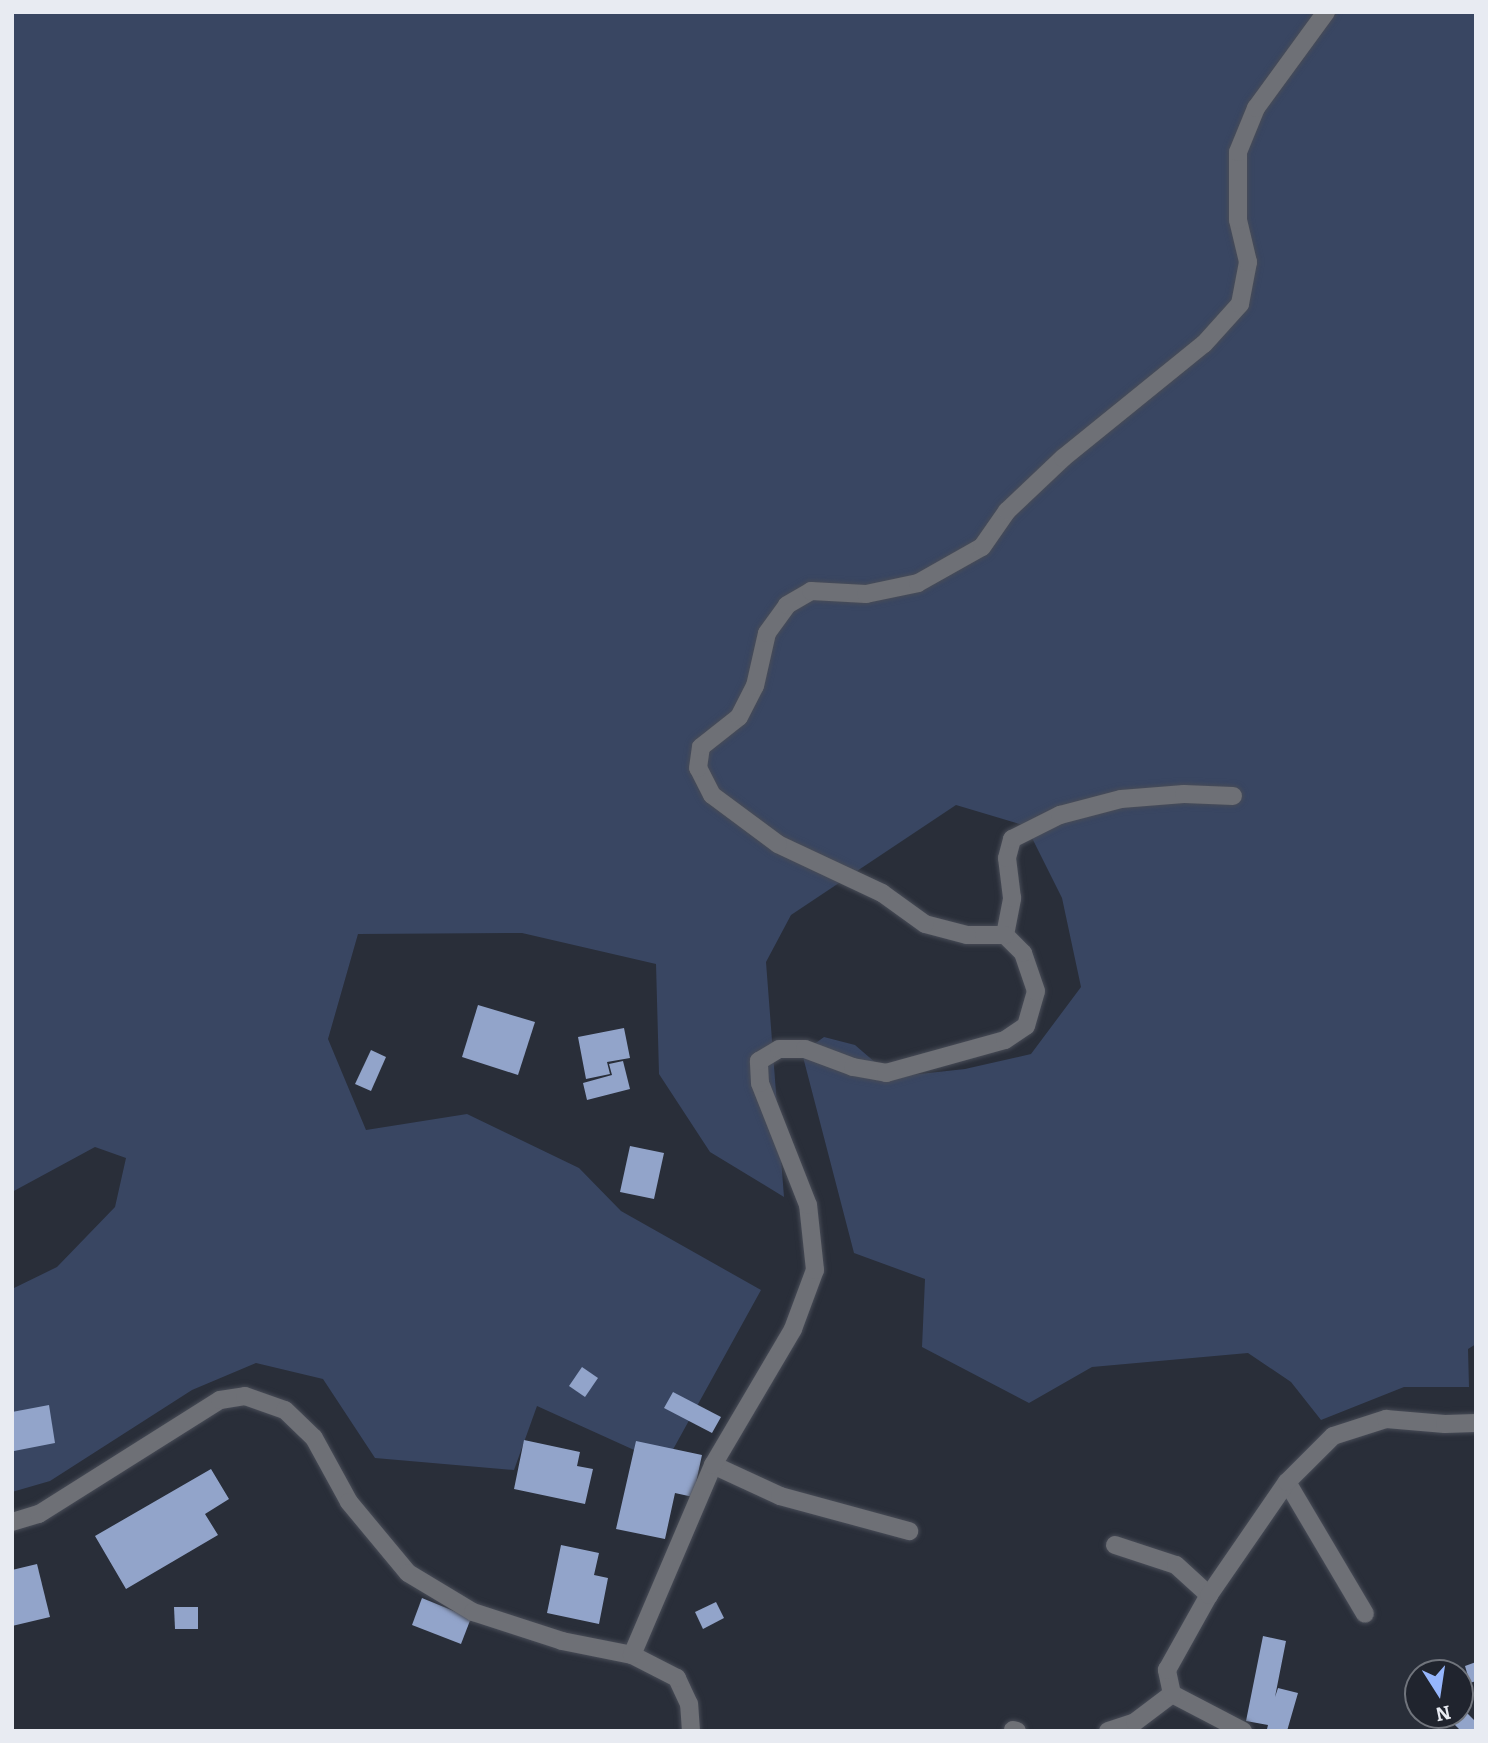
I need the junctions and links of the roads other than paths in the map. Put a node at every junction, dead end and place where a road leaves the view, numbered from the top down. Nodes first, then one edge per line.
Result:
1 (1326, 12) edge
2 (1233, 796) dead end
3 (1005, 935) junction
4 (1476, 1423) edge
5 (713, 1465) junction
6 (1286, 1482) junction
7 (12, 1522) edge
8 (909, 1531) dead end
9 (1115, 1545) dead end
10 (1209, 1595) junction
11 (1365, 1614) dead end
12 (632, 1655) junction
13 (1172, 1694) junction
14 (691, 1731) edge
15 (1108, 1731) edge
16 (1243, 1731) edge

1 - 3 street
2 - 3 street
3 - 5 street
4 - 6 street
5 - 8 street
5 - 12 street
6 - 10 street
6 - 11 street
7 - 12 street
9 - 10 street
10 - 13 street
12 - 14 street
13 - 15 street
13 - 16 street

